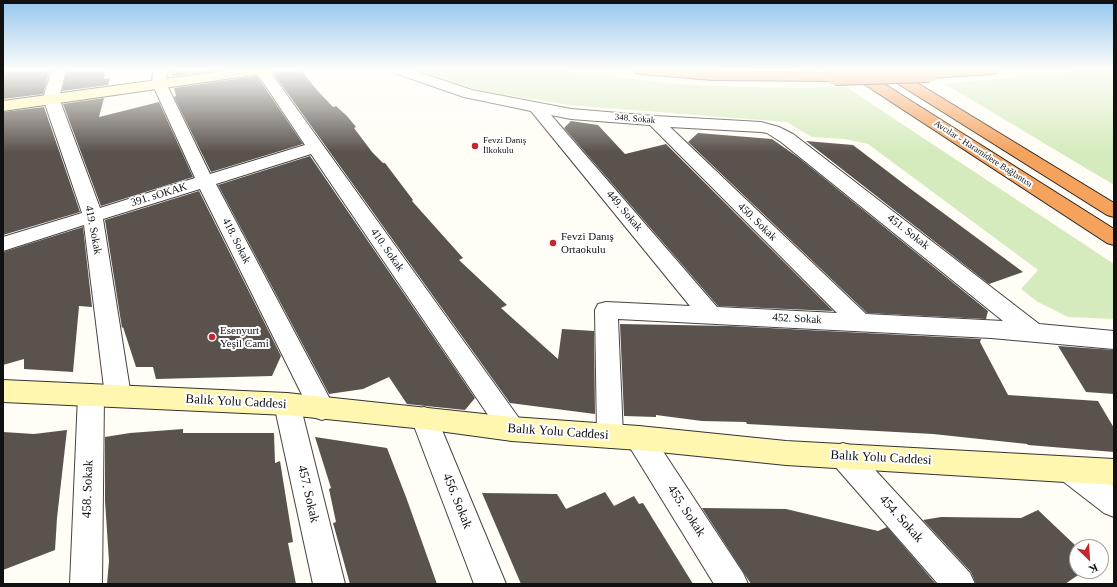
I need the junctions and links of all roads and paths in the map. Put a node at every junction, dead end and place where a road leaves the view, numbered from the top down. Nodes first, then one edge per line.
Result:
1 (54, 97) edge
2 (168, 97) edge
3 (281, 97) edge
4 (485, 97) edge
5 (879, 97) edge
6 (930, 97) edge
7 (51, 98) junction
8 (3, 106) edge
9 (537, 108) junction
10 (655, 121) junction
11 (780, 134) joint
12 (315, 147) junction
13 (205, 181) junction
14 (1114, 211) edge
15 (93, 216) junction
16 (1114, 238) edge
17 (3, 244) edge
18 (711, 315) junction
19 (860, 322) junction
20 (1034, 333) junction
21 (1114, 340) edge
22 (3, 391) edge
23 (104, 396) junction
24 (287, 404) junction
25 (322, 409) junction
26 (424, 418) junction
27 (512, 429) junction
28 (610, 436) junction
29 (639, 438) junction
30 (843, 455) junction
31 (1070, 470) junction
32 (1114, 472) edge
33 (1114, 503) edge
34 (86, 584) edge
35 (329, 584) edge
36 (490, 584) edge
37 (732, 584) edge
38 (959, 584) edge

1 - 7 main road
2 - 13 street, 418. Sokak
3 - 12 street, 410. Sokak
4 - 9 street, 348. Sokak
5 - 16 highway, Avcılar - Haramidere Bağlantısı
6 - 14 highway, Avcılar - Haramidere Bağlantısı
7 - 8 main road
7 - 15 street, 419. Sokak
9 - 10 street, 348. Sokak
9 - 18 street, 449. Sokak
10 - 11 street, 348. Sokak
10 - 19 street, 450. Sokak
11 - 20 street, 451. Sokak
12 - 13 street, 391. sOKAK
12 - 27 street, 410. Sokak
13 - 15 street, 391. sOKAK
13 - 25 street, 418. Sokak
15 - 17 street, 391. sOKAK
15 - 23 street, 419. Sokak
18 - 19 street, 452. Sokak
18 - 28 street, 452. Sokak
19 - 20 street, 452. Sokak
20 - 21 street, 452. Sokak
22 - 23 main road, Balık Yolu Caddesi
23 - 24 main road, Balık Yolu Caddesi
23 - 34 street, 458. Sokak
24 - 25 main road, Balık Yolu Caddesi
24 - 35 street, 457. Sokak
25 - 26 main road, Balık Yolu Caddesi
26 - 27 main road, Balık Yolu Caddesi
26 - 36 street, 456. Sokak
27 - 28 main road, Balık Yolu Caddesi
28 - 29 main road, Balık Yolu Caddesi
29 - 30 main road, Balık Yolu Caddesi
29 - 37 street, 455. Sokak
30 - 31 main road, Balık Yolu Caddesi
30 - 38 street, 454. Sokak
31 - 32 main road, Balık Yolu Caddesi
31 - 33 street

